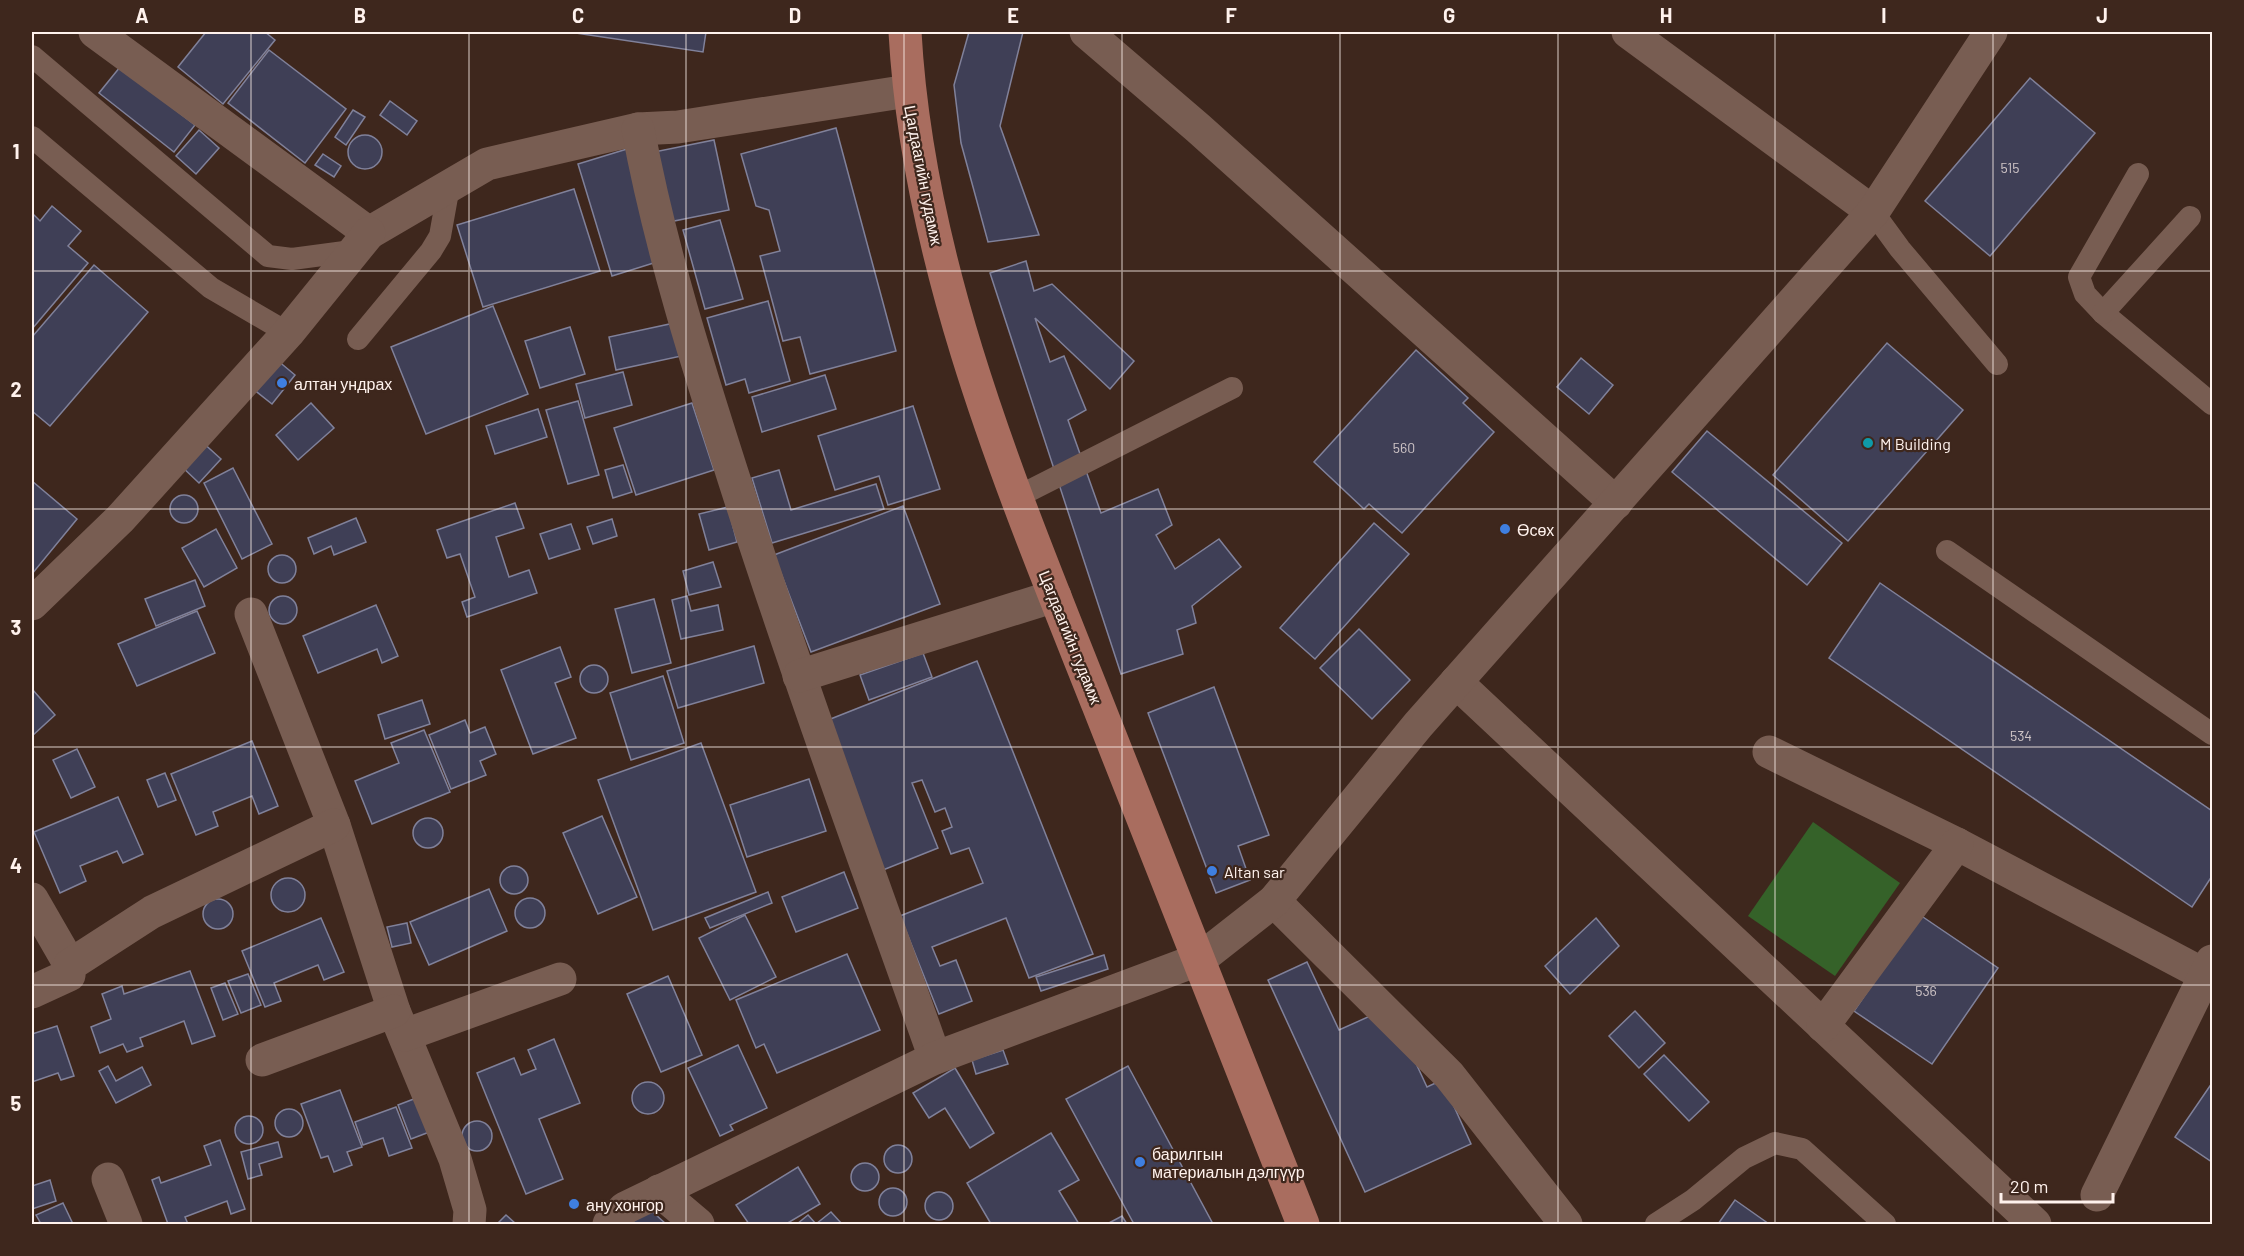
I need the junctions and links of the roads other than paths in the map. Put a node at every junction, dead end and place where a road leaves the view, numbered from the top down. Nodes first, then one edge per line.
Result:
1 (95, 32) edge
2 (905, 32) edge
3 (1086, 32) edge
4 (1628, 32) edge
5 (1992, 32) edge
6 (32, 56) edge
7 (908, 91) junction
8 (638, 129) junction
9 (32, 137) edge
10 (2138, 174) dead end
11 (449, 186) junction
12 (1873, 212) junction
13 (2190, 217) dead end
14 (360, 242) junction
15 (2103, 313) junction
16 (288, 333) junction
17 (358, 339) dead end
18 (1997, 364) dead end
19 (1232, 388) dead end
20 (2212, 404) edge
21 (1017, 498) junction
22 (1616, 502) junction
23 (1947, 551) dead end
24 (1055, 596) junction
25 (32, 604) edge
26 (250, 614) dead end
27 (799, 675) junction
28 (1456, 682) junction
29 (2212, 734) edge
30 (1769, 752) dead end
31 (334, 825) junction
32 (1957, 844) junction
33 (32, 899) edge
34 (1274, 901) junction
35 (1200, 959) junction
36 (70, 965) junction
37 (2209, 968) edge
38 (560, 979) dead end
39 (32, 992) edge
40 (400, 1023) junction
41 (1823, 1026) junction
42 (935, 1058) junction
43 (262, 1060) dead end
44 (108, 1179) dead end
45 (659, 1191) junction
46 (2097, 1195) dead end
47 (126, 1224) edge
48 (469, 1224) edge
49 (609, 1224) edge
50 (698, 1224) edge
51 (1303, 1224) edge
52 (1566, 1224) edge
53 (1656, 1224) edge
54 (1885, 1224) edge
55 (2035, 1224) edge

1 - 14 street
2 - 7 main road, Цагдаагийн гудамж
3 - 22 street
4 - 12 street
5 - 12 street
6 - 14 lane
7 - 8 street
7 - 21 main road, Цагдаагийн гудамж
8 - 11 street
8 - 27 street
9 - 16 lane
10 - 15 lane
11 - 14 street
11 - 17 lane
12 - 18 lane
12 - 22 street
13 - 15 lane
14 - 16 street
15 - 20 lane
16 - 25 street
19 - 21 lane
21 - 24 main road, Цагдаагийн гудамж
22 - 28 street
23 - 29 lane
24 - 27 street
24 - 35 main road, Цагдаагийн гудамж
26 - 31 street
27 - 42 street
28 - 34 street
28 - 41 street
30 - 32 street
31 - 36 street
31 - 40 street
32 - 37 street
32 - 41 street
33 - 36 street
34 - 35 street
34 - 52 street
35 - 42 street
35 - 51 main road, Цагдаагийн гудамж
36 - 39 street
37 - 46 street
38 - 40 street
40 - 43 street
40 - 48 street
41 - 55 street
42 - 45 street
44 - 47 street
45 - 49 street
45 - 50 street
53 - 54 lane

